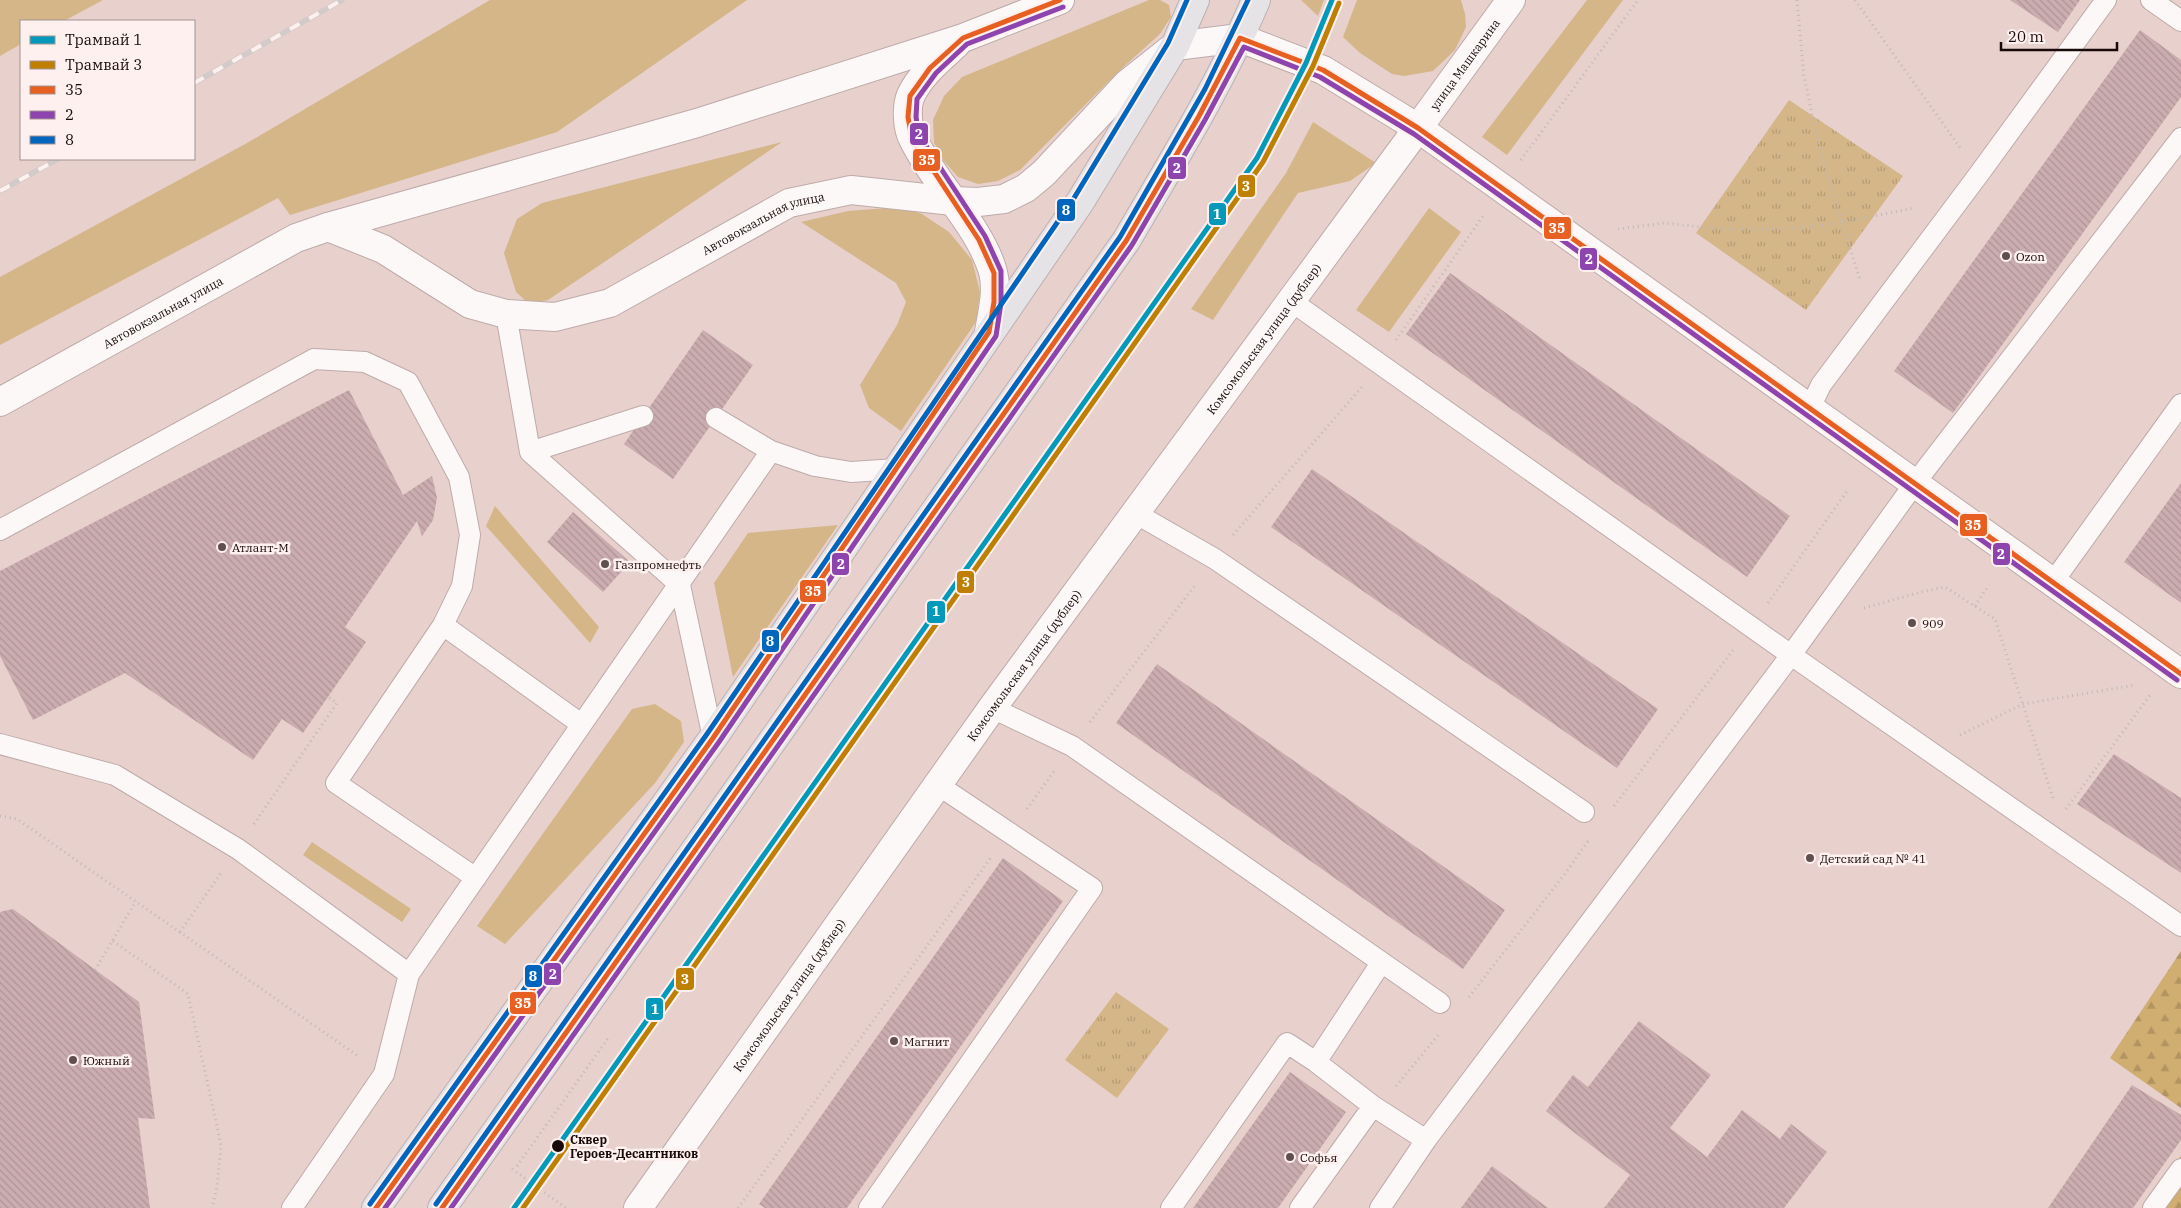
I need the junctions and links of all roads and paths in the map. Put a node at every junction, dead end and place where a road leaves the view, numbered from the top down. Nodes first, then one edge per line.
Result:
1 (1060, 0) edge
2 (1195, 0) edge
3 (1256, 0) edge
4 (1511, 0) edge
5 (1638, 0) edge
6 (1797, 0) edge
7 (1855, 0) edge
8 (2106, 0) edge
9 (2151, 0) edge
10 (2181, 21) edge
11 (963, 38) junction
12 (1240, 38) junction
13 (1175, 46) junction
14 (1418, 128) junction
15 (2181, 138) edge
16 (1518, 165) dead end
17 (1979, 174) junction
18 (1960, 200) junction
19 (953, 202) junction
20 (1484, 213) dead end
21 (1841, 222) junction
22 (328, 227) junction
23 (1610, 230) dead end
24 (1291, 301) junction
25 (1874, 313) junction
26 (506, 314) junction
27 (989, 332) junction
28 (1380, 364) junction
29 (0, 402) edge
30 (2181, 404) edge
31 (1810, 408) junction
32 (643, 416) dead end
33 (716, 418) dead end
34 (771, 451) junction
35 (530, 452) junction
36 (897, 468) junction
37 (1915, 483) junction
38 (1135, 513) junction
39 (0, 530) edge
40 (1215, 559) junction
41 (2053, 582) junction
42 (680, 585) junction
43 (1989, 585) dead end
44 (1975, 606) junction
45 (1856, 611) dead end
46 (443, 625) junction
47 (1791, 655) junction
48 (2179, 668) edge
49 (2135, 685) dead end
50 (2150, 695) dead end
51 (328, 697) dead end
52 (2023, 704) junction
53 (992, 708) junction
54 (581, 724) junction
55 (713, 738) junction
56 (1916, 742) junction
57 (0, 744) edge
58 (1072, 746) junction
59 (938, 785) junction
60 (1584, 812) dead end
61 (0, 816) edge
62 (2053, 826) junction
63 (1009, 832) junction
64 (238, 849) junction
65 (476, 878) junction
66 (136, 902) junction
67 (2181, 926) edge
68 (180, 932) junction
69 (113, 941) junction
70 (1382, 963) junction
71 (95, 970) dead end
72 (409, 974) junction
73 (1440, 1003) dead end
74 (609, 1037) dead end
75 (1316, 1062) junction
76 (384, 1074) junction
77 (1373, 1106) junction
78 (1426, 1140) junction
79 (484, 1149) junction
80 (514, 1170) junction
81 (2181, 1170) edge
82 (559, 1206) edge
83 (212, 1208) edge
84 (292, 1208) edge
85 (376, 1208) edge
86 (442, 1208) edge
87 (566, 1208) edge
88 (638, 1208) edge
89 (738, 1208) edge
90 (869, 1208) edge
91 (1171, 1208) edge
92 (1300, 1208) edge
93 (1380, 1208) edge
94 (2153, 1208) edge

1 - 11 street, Автовокзальная улица
2 - 13 main road
3 - 12 main road
4 - 14 street, улица Машкарина
5 - 16 path
6 - 21 path
7 - 17 path
8 - 17 lane
9 - 10 lane
11 - 19 street
11 - 22 street, Автовокзальная улица
12 - 13 street
12 - 14 street
12 - 79 main road
13 - 19 street, Автовокзальная улица
13 - 27 main road
14 - 24 street, Комсомольская улица (дублер)
14 - 31 street
15 - 37 lane
17 - 18 lane
18 - 21 path
18 - 25 lane
19 - 26 street, Автовокзальная улица
19 - 27 street
20 - 28 path
21 - 23 path
21 - 25 path
22 - 26 street, Автовокзальная улица
22 - 29 street, Автовокзальная улица
24 - 28 lane
24 - 38 street, Комсомольская улица (дублер)
25 - 31 lane
26 - 35 lane
27 - 36 main road
28 - 40 path
28 - 47 lane
30 - 41 lane
31 - 37 street
32 - 35 lane
33 - 34 lane
34 - 36 lane
34 - 42 lane
35 - 42 lane
36 - 55 main road
37 - 41 street
37 - 47 lane
38 - 40 lane
38 - 53 street, Комсомольская улица (дублер)
39 - 46 lane
40 - 58 path
40 - 60 lane
41 - 48 street
42 - 54 lane
42 - 55 lane
43 - 44 path
44 - 45 path
44 - 52 path
46 - 54 lane
46 - 65 lane
47 - 56 lane
47 - 78 lane
49 - 52 path
50 - 62 path
51 - 64 path
52 - 56 path
52 - 62 path
53 - 58 lane
53 - 59 street, Комсомольская улица (дублер)
54 - 65 lane
55 - 85 main road
56 - 62 lane
57 - 64 lane
58 - 63 path
58 - 70 lane
59 - 63 lane
59 - 88 street, Комсомольская улица (дублер)
61 - 66 path
62 - 67 lane
63 - 89 path
63 - 90 lane
64 - 68 path
64 - 72 lane
65 - 72 lane
66 - 68 path
66 - 69 path
68 - 76 path
69 - 71 path
69 - 83 path
70 - 73 lane
70 - 75 lane
72 - 76 lane
74 - 80 path
75 - 77 lane
75 - 91 lane
76 - 84 lane
77 - 78 lane
77 - 92 lane
78 - 93 lane
79 - 80 path
79 - 86 main road
80 - 82 path
81 - 94 lane
82 - 87 path

